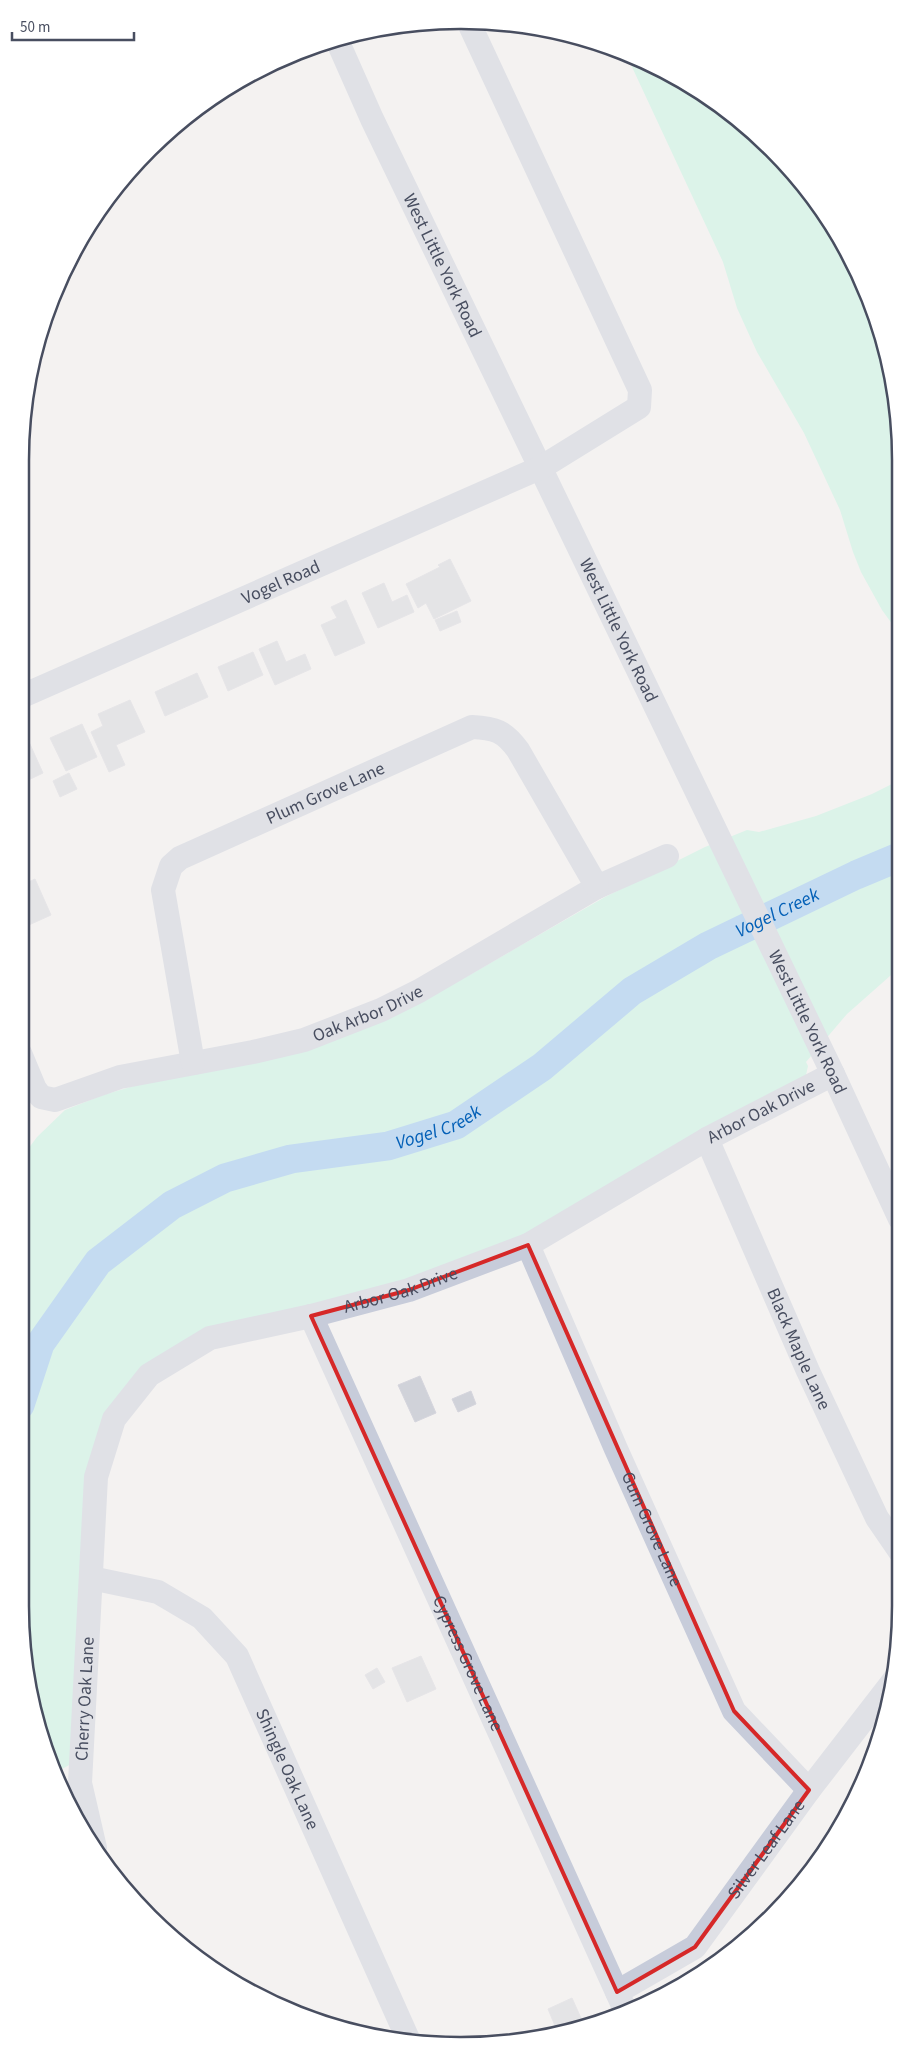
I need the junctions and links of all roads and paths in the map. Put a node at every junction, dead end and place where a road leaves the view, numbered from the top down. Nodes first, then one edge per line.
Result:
1 (472, 29) edge
2 (340, 46) edge
3 (542, 467) junction
4 (29, 693) edge
5 (667, 856) dead end
6 (597, 886) junction
7 (193, 1063) junction
8 (29, 1073) edge
9 (833, 1074) junction
10 (706, 1139) junction
11 (892, 1203) edge
12 (528, 1245) junction
13 (311, 1316) junction
14 (892, 1540) edge
15 (91, 1578) junction
16 (883, 1694) edge
17 (809, 1790) junction
18 (90, 1825) edge
19 (622, 2002) edge
20 (406, 2034) edge

1 - 3 street, Vogel Road
2 - 3 street, West Little York Road
3 - 4 street, Vogel Road
3 - 9 street, West Little York Road
5 - 6 street, Oak Arbor Drive
6 - 7 street, Oak Arbor Drive
6 - 7 street, Plum Grove Lane
7 - 8 street, Oak Arbor Drive
9 - 10 street, Arbor Oak Drive
9 - 11 street, West Little York Road
10 - 12 street, Arbor Oak Drive
10 - 14 street, Black Maple Lane
12 - 13 street, Arbor Oak Drive
12 - 17 street, Gum Grove Lane
13 - 15 street, Arbor Oak Drive
13 - 19 street, Cypress Grove Lane
15 - 18 street, Cherry Oak Lane
15 - 20 street, Shingle Oak Lane
16 - 17 street, Silver Leaf Lane
17 - 19 street, Silver Leaf Lane

